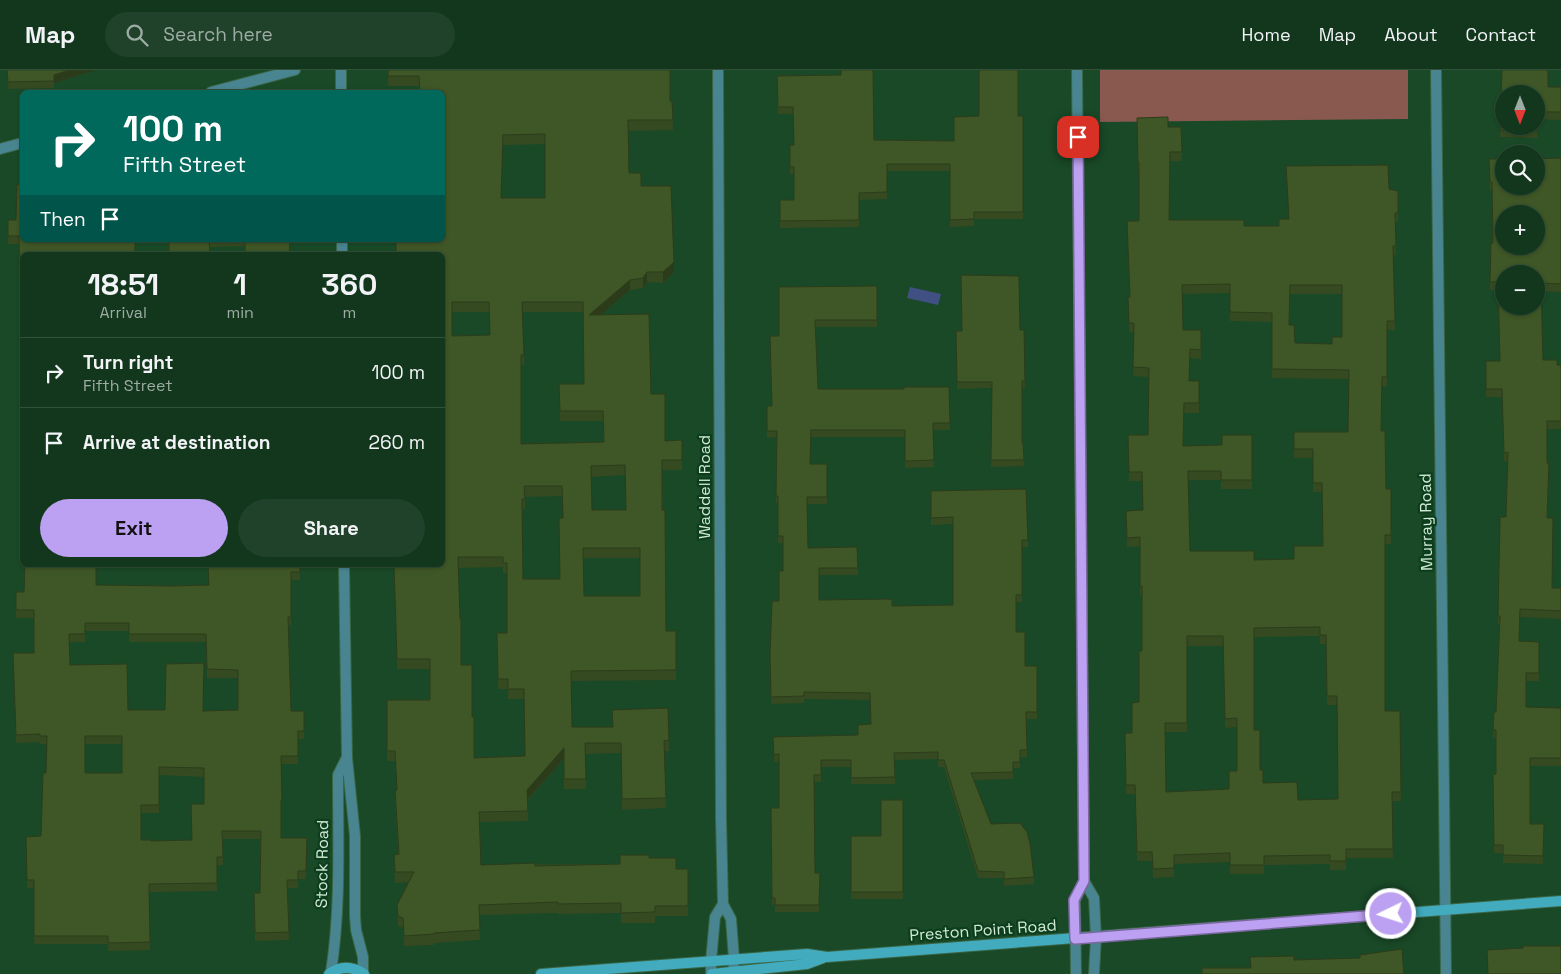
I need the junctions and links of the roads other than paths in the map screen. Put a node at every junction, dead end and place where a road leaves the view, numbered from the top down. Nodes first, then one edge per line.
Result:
1 (295, 70) edge
2 (341, 70) edge
3 (718, 70) edge
4 (1077, 70) edge
5 (1436, 70) edge
6 (219, 90) edge
7 (342, 90) edge
8 (20, 144) edge
9 (0, 149) edge
10 (344, 567) edge
11 (347, 758) junction
12 (1084, 881) junction
13 (1561, 901) edge
14 (723, 904) junction
15 (1445, 910) junction
16 (1096, 937) junction
17 (1075, 939) junction
18 (827, 957) junction
19 (734, 959) junction
20 (711, 961) junction
21 (330, 973) edge
22 (733, 973) edge
23 (363, 974) edge
24 (541, 974) edge
25 (712, 974) edge
26 (1076, 974) edge
27 (1094, 974) edge
28 (1446, 974) edge

1 - 6 street
2 - 7 street
3 - 14 street, Waddell Road
4 - 12 street
5 - 15 street, Murray Road
8 - 9 street
10 - 11 street, Stock Road
11 - 21 street, Stock Road
11 - 23 street, Stock Road
12 - 16 street
12 - 17 street
13 - 15 main road, Preston Point Road
14 - 19 street, Waddell Road
14 - 20 street, Waddell Road
15 - 16 main road, Preston Point Road
15 - 28 street, Murray Road
16 - 17 main road, Preston Point Road
16 - 27 street
17 - 18 main road, Preston Point Road
17 - 26 street
18 - 19 main road, Preston Point Road
18 - 22 main road, Preston Point Road
19 - 20 main road, Preston Point Road
19 - 22 street, Waddell Road
20 - 24 main road, Preston Point Road
20 - 25 street, Waddell Road
21 - 23 main road, Stock Road
22 - 25 main road, Preston Point Road

